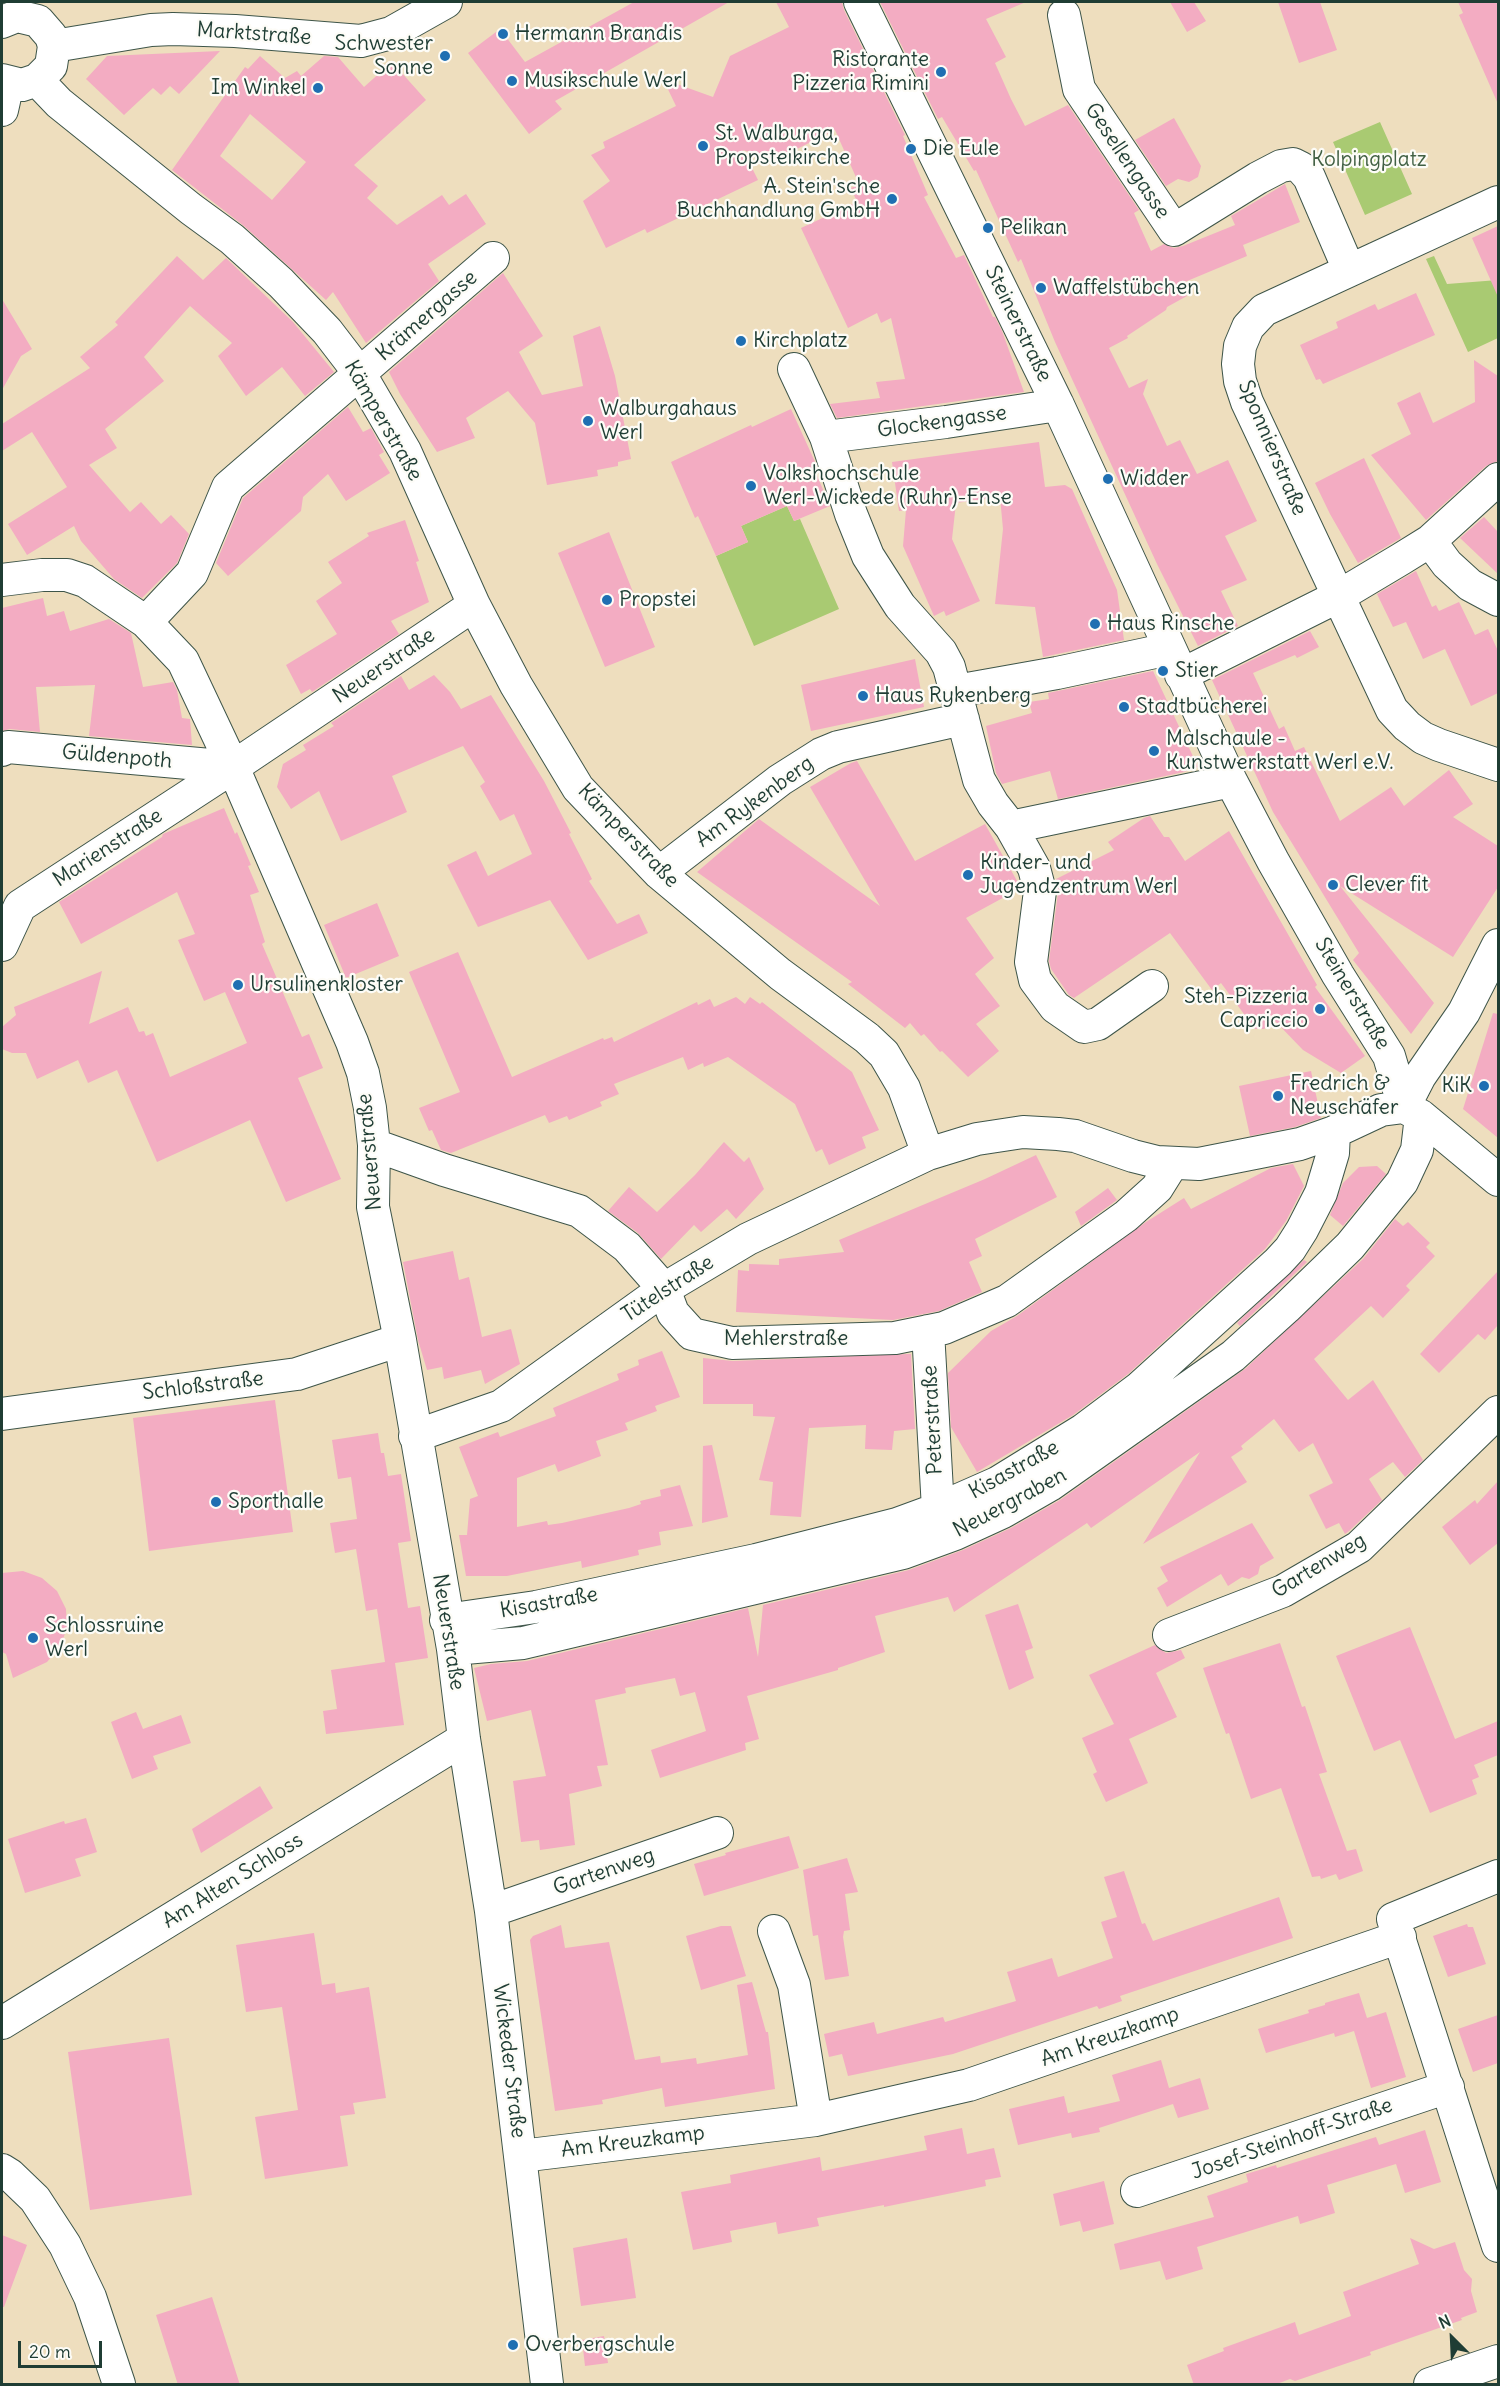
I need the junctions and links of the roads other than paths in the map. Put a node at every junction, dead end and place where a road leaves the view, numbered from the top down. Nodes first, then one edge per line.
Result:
1 (446, 2) edge
2 (860, 2) edge
3 (20, 13) edge
4 (1064, 15) dead end
5 (54, 46) junction
6 (12, 88) edge
7 (1498, 202) edge
8 (493, 258) dead end
9 (1348, 270) junction
10 (794, 369) dead end
11 (360, 374) junction
12 (1058, 405) junction
13 (826, 437) junction
14 (1498, 478) edge
15 (1430, 542) junction
16 (2, 580) edge
17 (1339, 596) junction
18 (1498, 600) edge
19 (474, 605) junction
20 (146, 622) junction
21 (1175, 662) junction
22 (960, 705) junction
23 (2, 750) edge
24 (1498, 765) edge
25 (233, 767) junction
26 (1231, 781) junction
27 (1011, 827) junction
28 (659, 873) junction
29 (2, 945) edge
30 (1498, 945) edge
31 (1152, 986) dead end
32 (1412, 1112) junction
33 (1334, 1132) junction
34 (374, 1145) junction
35 (928, 1154) junction
36 (1172, 1164) junction
37 (1498, 1180) edge
38 (664, 1288) junction
39 (928, 1331) junction
40 (400, 1340) junction
41 (1498, 1412) edge
42 (2, 1414) edge
43 (415, 1436) junction
44 (938, 1509) junction
45 (450, 1634) junction
46 (1169, 1635) dead end
47 (464, 1739) junction
48 (717, 1833) dead end
49 (1498, 1876) edge
50 (490, 1911) junction
51 (1397, 1928) junction
52 (774, 1931) dead end
53 (2, 2023) edge
54 (1448, 2086) junction
55 (816, 2120) junction
56 (521, 2156) junction
57 (2, 2170) edge
58 (1137, 2191) dead end
59 (1498, 2246) edge
60 (1498, 2361) edge
61 (118, 2385) edge
62 (547, 2385) edge
63 (1430, 2385) edge

1 - 5 street, Marktstraße
2 - 12 street, Steinerstraße
3 - 5 street
4 - 9 street, Gesellengasse
5 - 6 street
6 - 11 street, Kämperstraße
7 - 9 street, Sponnierstraße
8 - 11 street, Krämergasse
9 - 17 street, Sponnierstraße
10 - 13 street
11 - 19 street, Kämperstraße
11 - 20 street, Krämergasse
12 - 13 street, Glockengasse
12 - 21 street, Steinerstraße
13 - 22 street
14 - 15 street
15 - 17 street
15 - 18 street
16 - 20 street
17 - 21 street
17 - 24 street, Sponnierstraße
19 - 25 street, Neuerstraße
19 - 28 street, Kämperstraße
20 - 25 street
21 - 22 street
21 - 26 street, Steinerstraße
22 - 27 street
22 - 28 street, Am Rykenberg
23 - 25 street, Güldenpoth
25 - 29 street, Marienstraße
25 - 34 street, Neuerstraße
26 - 27 street
26 - 32 street, Steinerstraße
27 - 31 street
28 - 35 street, Kämperstraße
30 - 32 street
32 - 33 street
32 - 37 street
32 - 45 street, Neuergraben
33 - 36 street
33 - 44 street, Kisastraße
34 - 38 street, Mehlerstraße
34 - 40 street, Neuerstraße
35 - 36 street
35 - 38 street, Tütelstraße
36 - 39 street, Mehlerstraße
38 - 39 street, Mehlerstraße
38 - 43 street, Tütelstraße
39 - 44 street, Peterstraße
40 - 42 street, Schloßstraße
40 - 43 street, Neuerstraße
41 - 46 street, Gartenweg
43 - 45 street, Neuerstraße
44 - 45 street, Kisastraße
45 - 47 street, Neuerstraße
47 - 50 street, Wickeder Straße
47 - 53 street, Am Alten Schloss
48 - 50 street, Gartenweg
49 - 51 street, Am Kreuzkamp
50 - 56 street, Wickeder Straße
51 - 54 street
51 - 55 street, Am Kreuzkamp
52 - 55 street
54 - 58 street, Josef-Steinhoff-Straße
54 - 59 street
55 - 56 street, Am Kreuzkamp
56 - 62 street, Wickeder Straße
57 - 61 street
60 - 63 street

